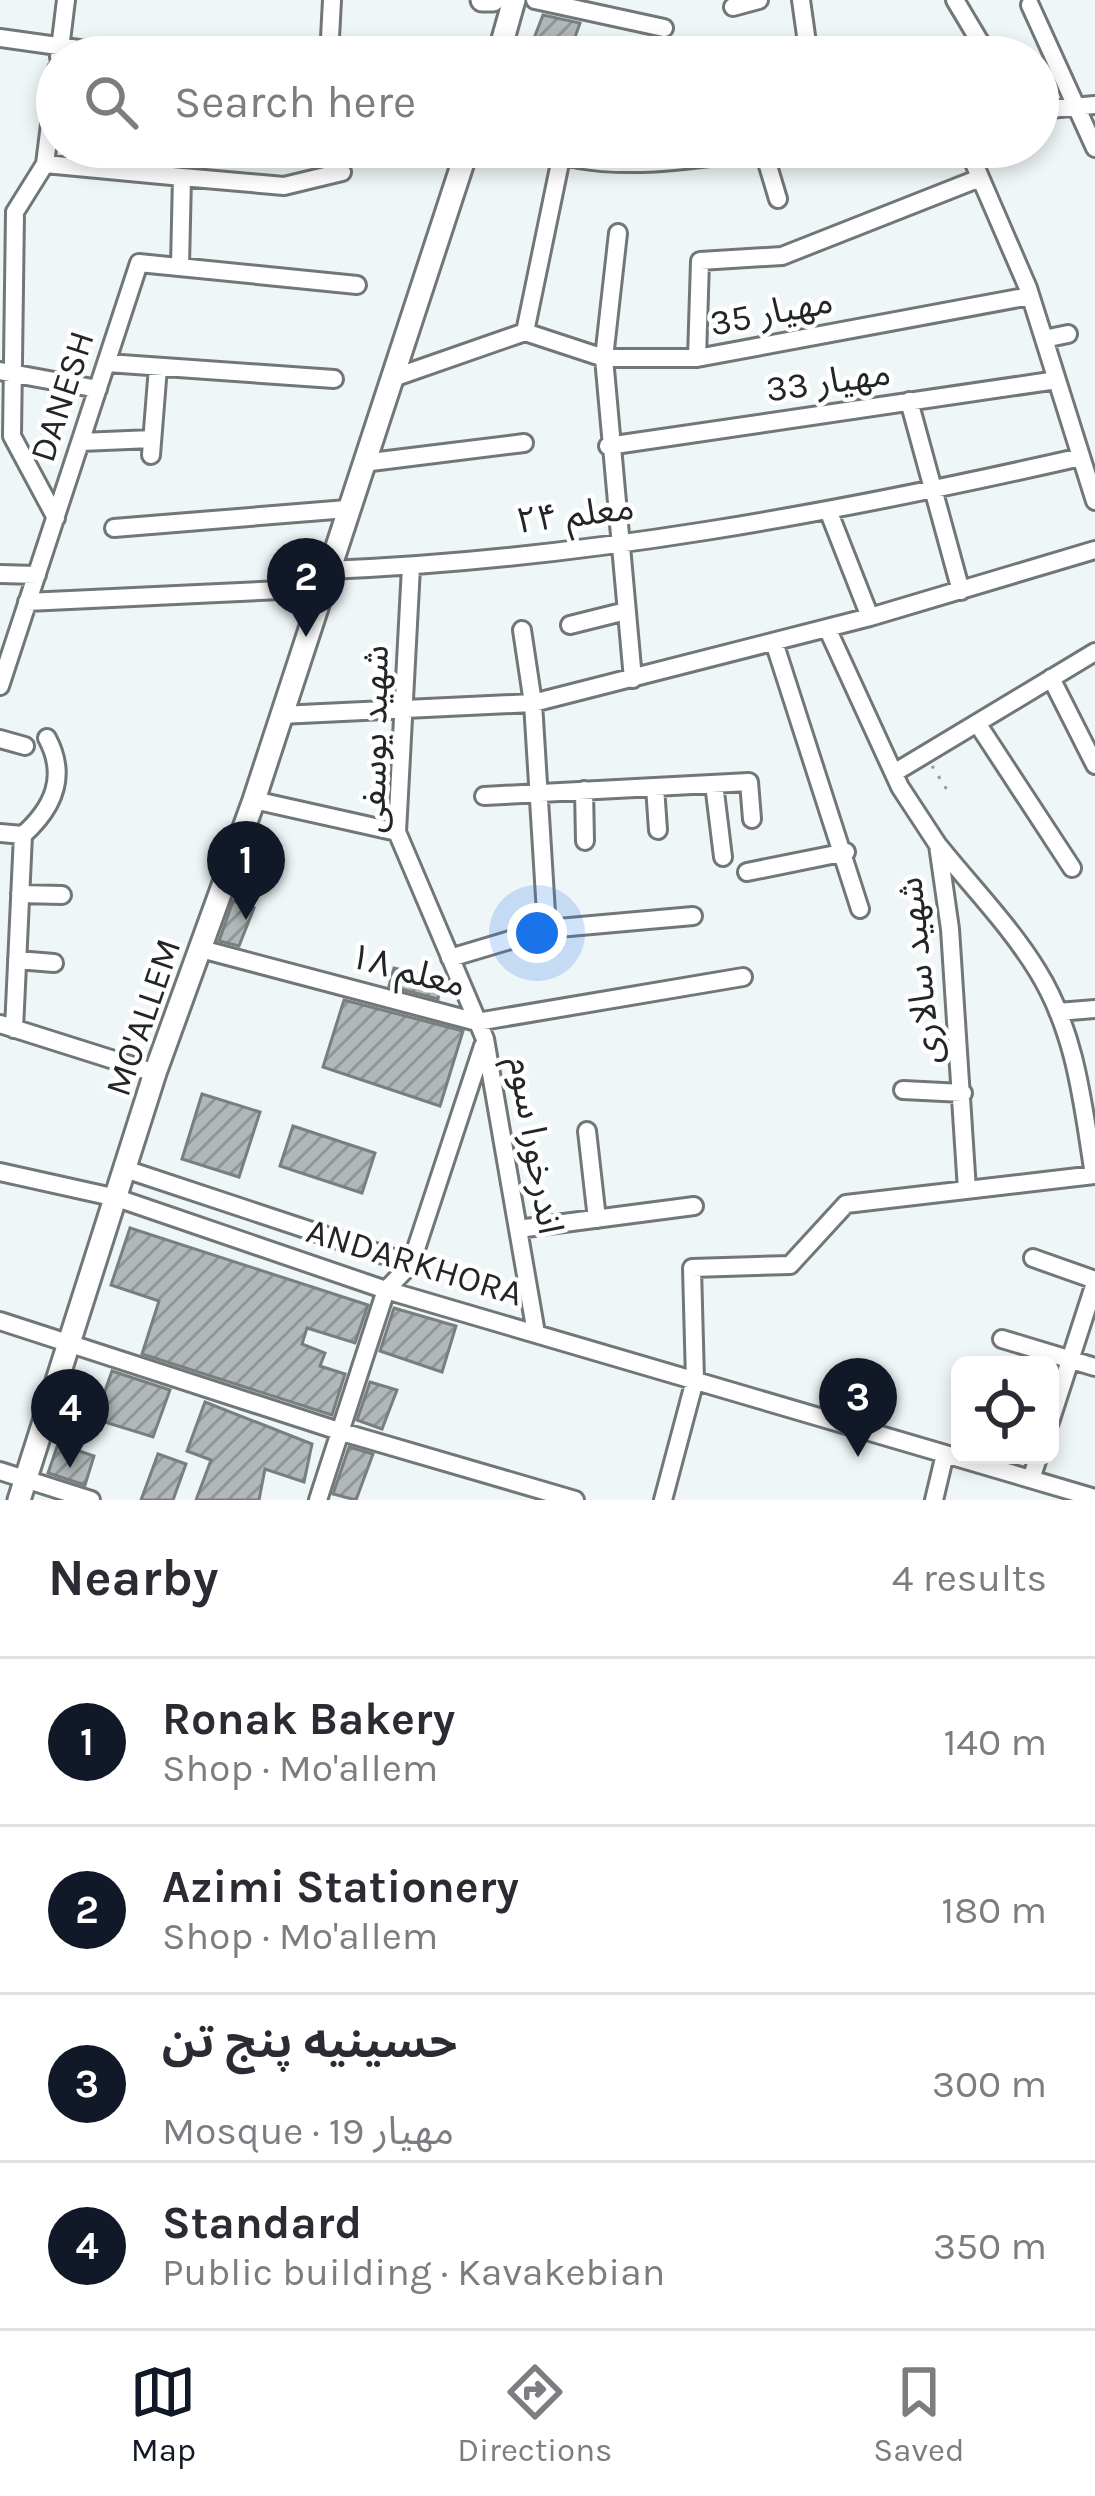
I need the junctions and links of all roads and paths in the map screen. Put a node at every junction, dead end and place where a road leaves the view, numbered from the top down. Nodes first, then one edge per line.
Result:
1 (66, 0) edge
2 (332, 0) edge
3 (482, 0) edge
4 (493, 0) edge
5 (514, 0) edge
6 (535, 0) edge
7 (626, 0) edge
8 (759, 0) edge
9 (801, 0) edge
10 (956, 0) edge
11 (1030, 5) dead end
12 (733, 8) dead end
13 (620, 20) junction
14 (664, 28) dead end
15 (61, 36) edge
16 (329, 36) edge
17 (504, 36) edge
18 (806, 36) edge
19 (977, 36) edge
20 (1043, 36) edge
21 (0, 38) edge
22 (36, 47) edge
23 (1059, 72) edge
24 (1095, 105) edge
25 (1059, 109) edge
26 (1075, 109) junction
27 (1095, 148) edge
28 (42, 168) edge
29 (87, 168) edge
30 (461, 168) edge
31 (559, 168) edge
32 (773, 168) edge
33 (976, 168) edge
34 (342, 172) dead end
35 (182, 177) junction
36 (980, 178) junction
37 (778, 199) dead end
38 (8, 210) edge
39 (618, 233) dead end
40 (180, 266) junction
41 (357, 285) dead end
42 (1030, 296) junction
43 (525, 332) junction
44 (1068, 334) dead end
45 (1044, 339) junction
46 (604, 358) junction
47 (698, 358) junction
48 (107, 363) junction
49 (158, 367) junction
50 (6, 372) edge
51 (334, 379) dead end
52 (390, 380) junction
53 (1057, 380) junction
54 (98, 389) junction
55 (909, 401) junction
56 (6, 435) edge
57 (81, 442) junction
58 (524, 443) dead end
59 (608, 446) junction
60 (1081, 457) junction
61 (363, 463) junction
62 (933, 490) junction
63 (1095, 501) edge
64 (346, 509) junction
65 (828, 511) junction
66 (56, 518) junction
67 (114, 528) dead end
68 (618, 541) junction
69 (1095, 550) edge
70 (411, 567) junction
71 (0, 574) edge
72 (37, 575) junction
73 (327, 579) junction
74 (961, 591) junction
75 (27, 602) junction
76 (626, 611) junction
77 (870, 616) junction
78 (570, 625) dead end
79 (826, 628) junction
80 (522, 630) dead end
81 (774, 642) junction
82 (1095, 652) edge
83 (1051, 678) junction
84 (633, 680) junction
85 (0, 686) edge
86 (532, 703) junction
87 (401, 710) junction
88 (280, 715) junction
89 (976, 723) junction
90 (47, 738) dead end
91 (0, 739) edge
92 (25, 746) dead end
93 (924, 754) junction
94 (1095, 765) edge
95 (895, 772) junction
96 (714, 784) junction
97 (655, 787) junction
98 (584, 790) junction
99 (536, 792) junction
100 (949, 793) dead end
101 (484, 796) dead end
102 (254, 800) junction
103 (752, 820) dead end
104 (658, 830) dead end
105 (397, 832) junction
106 (0, 833) edge
107 (23, 835) junction
108 (585, 841) dead end
109 (938, 845) junction
110 (846, 852) junction
111 (722, 857) dead end
112 (1072, 868) dead end
113 (747, 872) dead end
114 (20, 893) junction
115 (62, 895) dead end
116 (860, 909) dead end
117 (693, 916) dead end
118 (547, 929) junction
119 (201, 949) junction
120 (450, 958) junction
121 (17, 960) junction
122 (54, 963) dead end
123 (743, 977) dead end
124 (1095, 1010) edge
125 (1058, 1012) junction
126 (7, 1026) edge
127 (481, 1030) junction
128 (1086, 1068) edge
129 (155, 1073) junction
130 (903, 1090) dead end
131 (963, 1093) junction
132 (587, 1131) dead end
133 (128, 1170) junction
134 (0, 1172) edge
135 (1095, 1175) edge
136 (967, 1190) junction
137 (117, 1198) junction
138 (694, 1206) dead end
139 (597, 1219) junction
140 (518, 1229) junction
141 (1033, 1258) dead end
142 (410, 1264) junction
143 (1095, 1282) edge
144 (386, 1290) junction
145 (0, 1321) edge
146 (536, 1333) junction
147 (1002, 1339) dead end
148 (68, 1342) junction
149 (1070, 1360) junction
150 (1095, 1367) edge
151 (695, 1380) junction
152 (1059, 1394) edge
153 (342, 1432) junction
154 (945, 1454) junction
155 (1036, 1464) edge
156 (0, 1472) edge
157 (1031, 1479) junction
158 (23, 1490) edge
159 (1090, 1498) edge
160 (91, 1500) edge
161 (318, 1500) edge
162 (575, 1500) edge
163 (663, 1500) edge
164 (934, 1500) edge

1 - 15 street
2 - 16 street
3 - 4 main road
5 - 17 main road
6 - 13 street
7 - 13 street
8 - 12 street
9 - 18 street
10 - 19 street
11 - 20 street
13 - 14 street
21 - 22 street
23 - 26 street
24 - 26 street
25 - 26 street
26 - 27 street
28 - 38 street
29 - 35 street
30 - 52 main road, MO'ALLEM
31 - 43 street
32 - 37 street
33 - 36 street
34 - 35 street
35 - 40 street
36 - 42 street
36 - 47 street
38 - 50 street
39 - 46 street
40 - 41 street
40 - 48 street, DANESH
42 - 45 street
42 - 47 street, مهیار 35
43 - 46 street, مهیار 35
43 - 52 street
44 - 45 street
45 - 53 street
46 - 47 street, مهیار 35
46 - 59 street
48 - 49 street
48 - 54 street, DANESH
49 - 51 street
49 - 57 street
50 - 54 street
50 - 56 street
52 - 61 main road, MO'ALLEM
53 - 55 street, مهیار 33
53 - 60 street
54 - 57 street, DANESH
55 - 59 street, مهیار 33
55 - 62 street
56 - 66 street
57 - 66 street, DANESH
58 - 61 street
59 - 68 street
60 - 62 street, معلم ۲۴
60 - 63 street
61 - 64 main road, MO'ALLEM
62 - 65 street, معلم ۲۴
62 - 74 street
64 - 67 street
64 - 73 main road, MO'ALLEM
65 - 68 street, معلم ۲۴
65 - 77 street
66 - 72 street, DANESH
68 - 70 street, معلم ۲۴
68 - 76 street
69 - 74 street
70 - 73 street, معلم ۲۴
70 - 87 street, شهید یوسفی
71 - 72 street
72 - 75 street, DANESH
73 - 75 street, معلم ۲۴
73 - 88 main road, MO'ALLEM
74 - 77 street
75 - 85 street, DANESH
76 - 78 street
76 - 84 street
77 - 79 street
79 - 81 street
79 - 95 street, شهید سالاری
80 - 86 street
81 - 84 street
81 - 110 street
82 - 83 street
83 - 89 street
83 - 94 street
84 - 86 street
86 - 87 street
86 - 99 street
87 - 88 street
87 - 105 street, شهید یوسفی
88 - 102 main road, MO'ALLEM
89 - 93 street
89 - 112 street
90 - 107 street
91 - 92 street
93 - 95 street
93 - 100 path
95 - 109 street, شهید سالاری
96 - 97 street
96 - 103 street
96 - 111 street
97 - 98 street
97 - 104 street
98 - 99 street
98 - 108 street
99 - 101 street
99 - 118 street
102 - 105 street
102 - 119 main road, MO'ALLEM
105 - 120 street, شهید یوسفی
106 - 107 street
107 - 114 street
109 - 125 street
109 - 131 street, شهید سالاری
110 - 113 street
110 - 116 street
114 - 115 street
114 - 121 street
117 - 118 street
118 - 120 street
119 - 127 street, معلم ۱۸
119 - 129 main road, MO'ALLEM
120 - 127 street, شهید یوسفی
121 - 122 street
121 - 126 street
123 - 127 street, معلم ۱۸
124 - 125 street
125 - 128 street
126 - 129 street
127 - 140 street, اندرخورا سوم
127 - 142 street
128 - 135 street
129 - 133 main road, MO'ALLEM
130 - 131 street
131 - 136 street, شهید سالاری
132 - 139 street
133 - 137 main road, MO'ALLEM
133 - 142 street
134 - 137 street, ANDARKHORA
135 - 136 street
136 - 151 street
137 - 144 street, ANDARKHORA
137 - 148 main road, MO'ALLEM
138 - 139 street
139 - 140 street
140 - 146 street, اندرخورا سوم
141 - 143 street
142 - 144 street
143 - 149 street
144 - 146 street, ANDARKHORA
144 - 153 street
145 - 148 street
146 - 151 street, ANDARKHORA
147 - 149 street
148 - 153 street
148 - 158 main road, MO'ALLEM
149 - 150 street
149 - 152 street
151 - 154 street, ANDARKHORA
151 - 163 street
153 - 161 street
153 - 162 street
154 - 157 street, ANDARKHORA
154 - 164 street
155 - 157 street
156 - 158 street
157 - 159 street, ANDARKHORA
158 - 160 street

